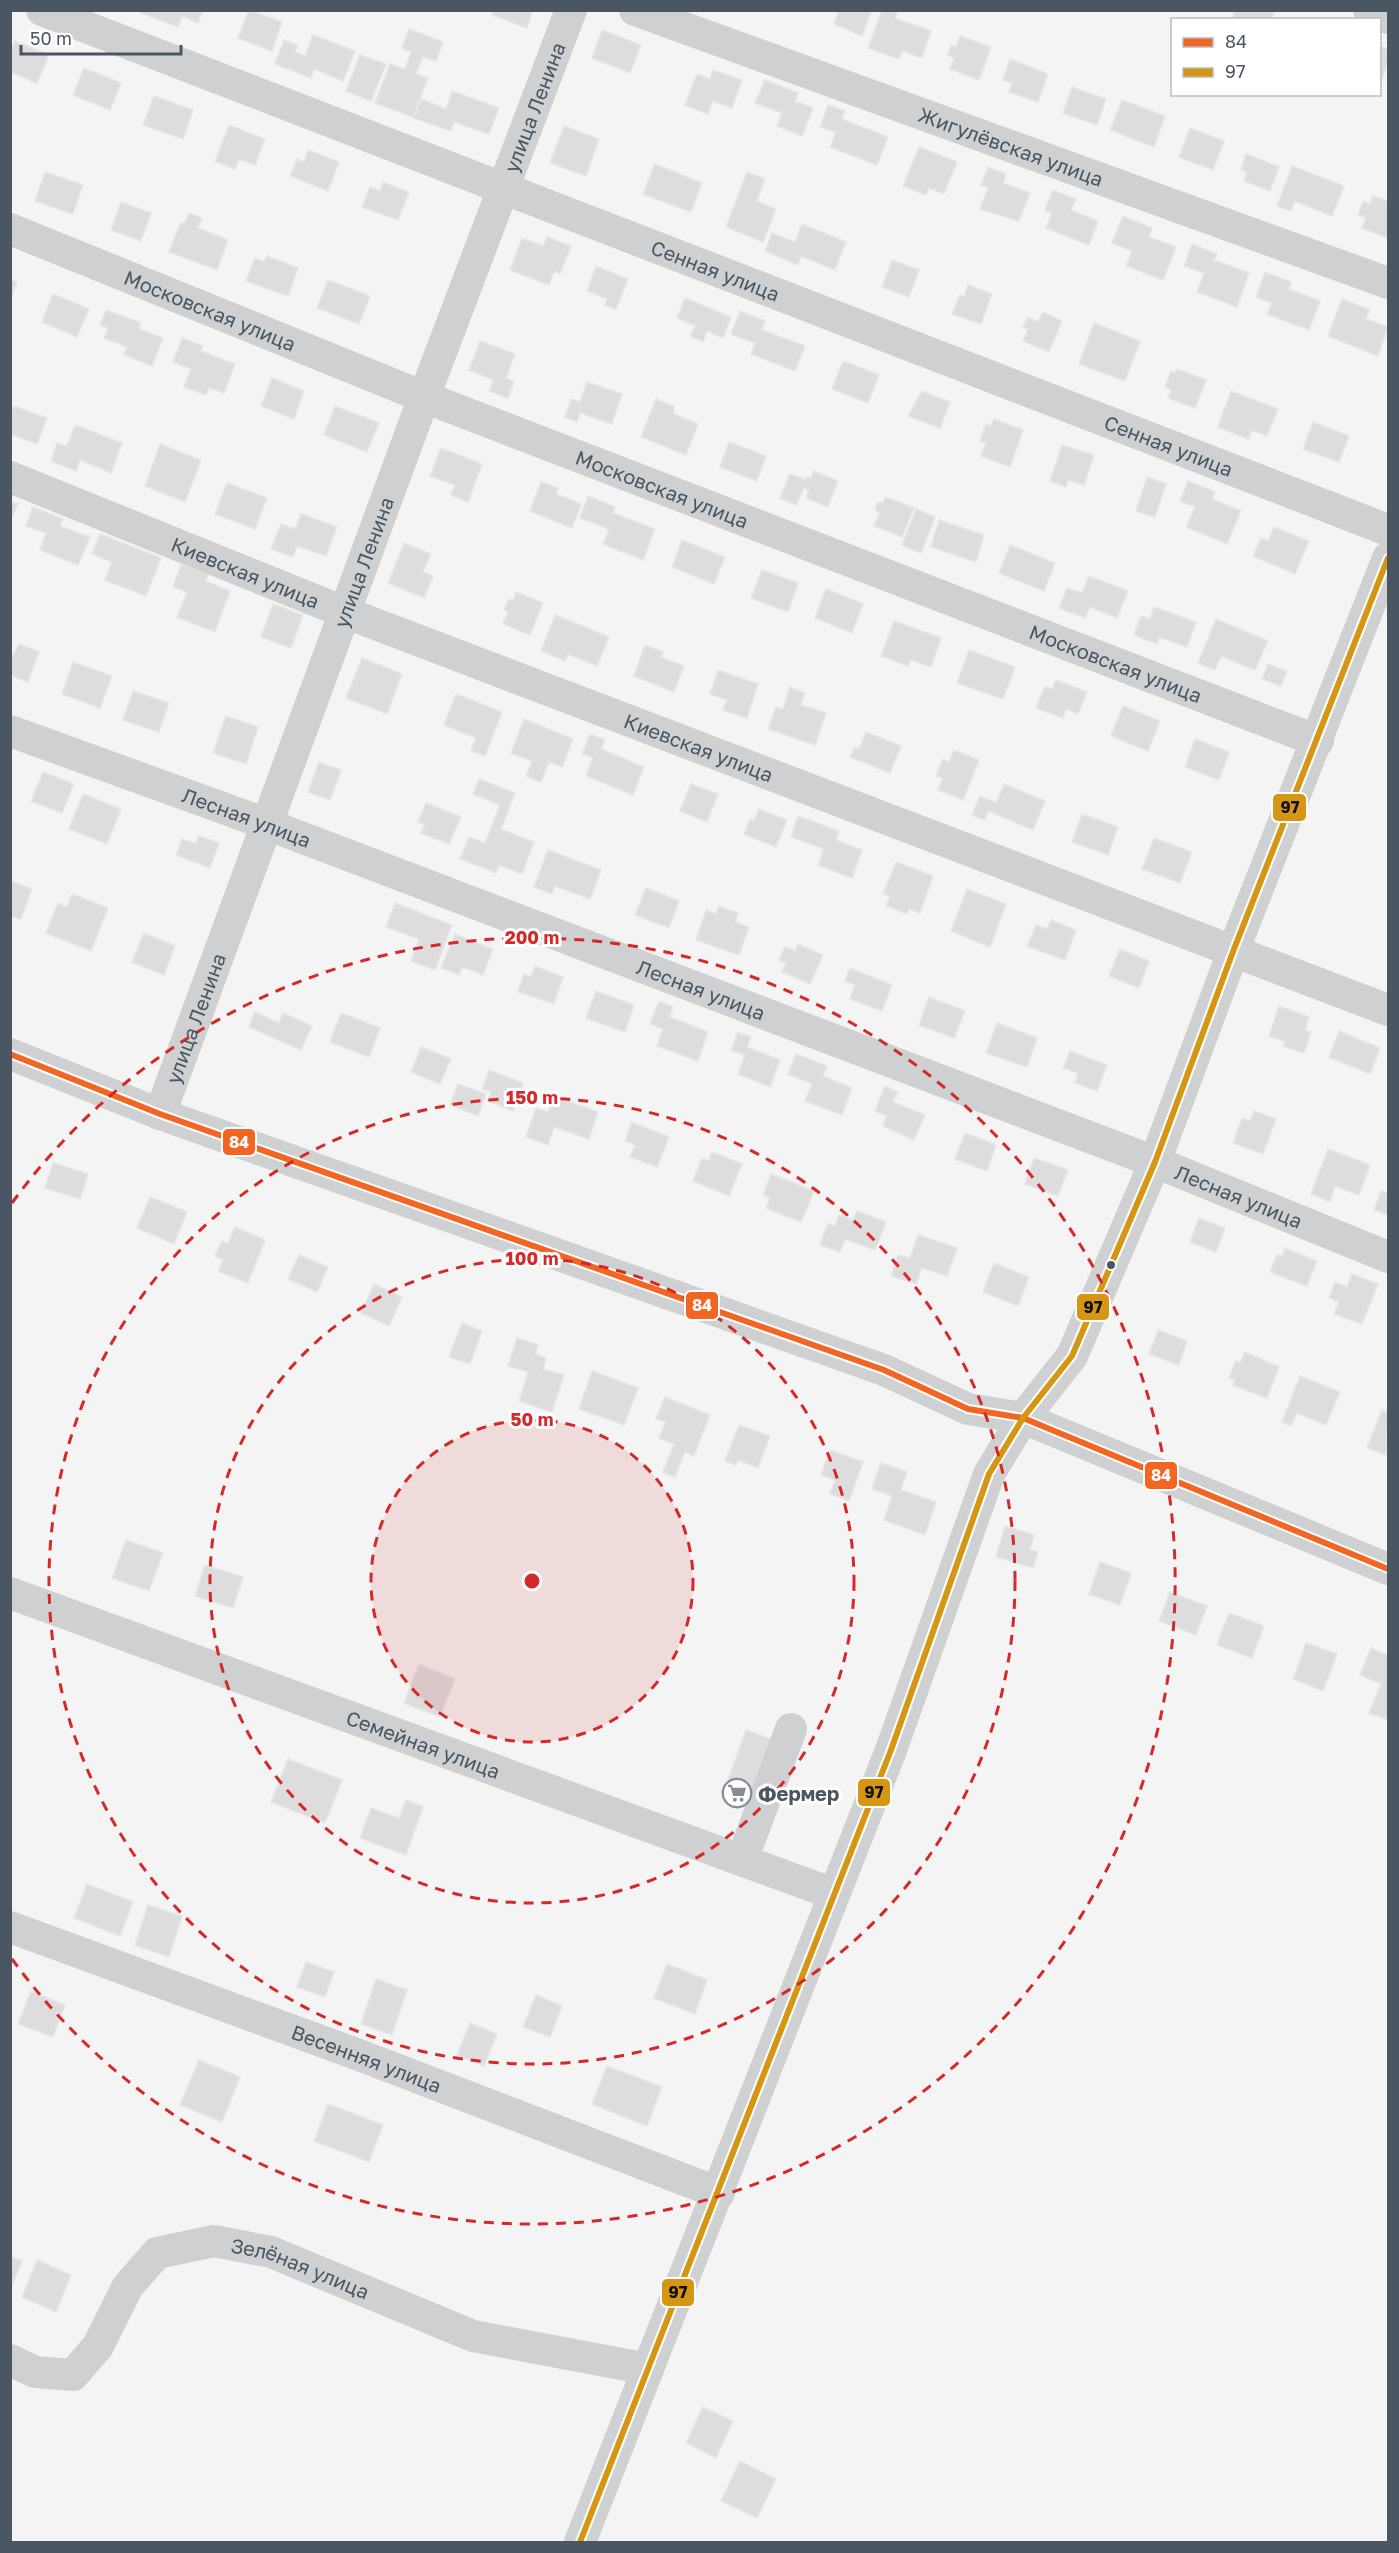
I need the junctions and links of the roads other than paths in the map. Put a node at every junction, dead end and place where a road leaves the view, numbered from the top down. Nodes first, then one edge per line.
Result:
1 (42, 10) edge
2 (571, 10) edge
3 (635, 10) edge
4 (1369, 10) edge
5 (1389, 18) edge
6 (502, 189) junction
7 (10, 229) edge
8 (1389, 283) edge
9 (424, 397) junction
10 (10, 477) edge
11 (1389, 530) edge
12 (1389, 558) edge
13 (344, 612) junction
14 (10, 731) edge
15 (1318, 741) junction
16 (265, 824) junction
17 (1234, 949) junction
18 (1389, 1010) edge
19 (10, 1054) edge
20 (160, 1114) junction
21 (1155, 1162) junction
22 (1389, 1257) edge
23 (1023, 1418) junction
24 (1389, 1569) edge
25 (10, 1593) edge
26 (790, 1729) dead end
27 (742, 1860) junction
28 (834, 1894) junction
29 (10, 1927) edge
30 (719, 2193) junction
31 (10, 2360) edge
32 (648, 2368) junction
33 (580, 2542) edge

1 - 6 street, Сенная улица
2 - 6 street, улица Ленина
3 - 8 street, Жигулёвская улица
4 - 5 street
6 - 9 street, улица Ленина
6 - 11 street, Сенная улица
7 - 9 street, Московская улица
9 - 13 street, улица Ленина
9 - 15 street, Московская улица
10 - 13 street, Киевская улица
12 - 15 street
13 - 16 street, улица Ленина
13 - 17 street, Киевская улица
14 - 16 street, Лесная улица
15 - 17 street
16 - 20 street, улица Ленина
16 - 21 street, Лесная улица
17 - 18 street, Киевская улица
17 - 21 street
19 - 20 street
20 - 23 street
21 - 22 street, Лесная улица
21 - 23 street
23 - 24 street
23 - 28 street
25 - 27 street, Семейная улица
26 - 27 street
27 - 28 street, Семейная улица
28 - 30 street
29 - 30 street, Весенняя улица
30 - 32 street
31 - 32 street, Зелёная улица
32 - 33 street

